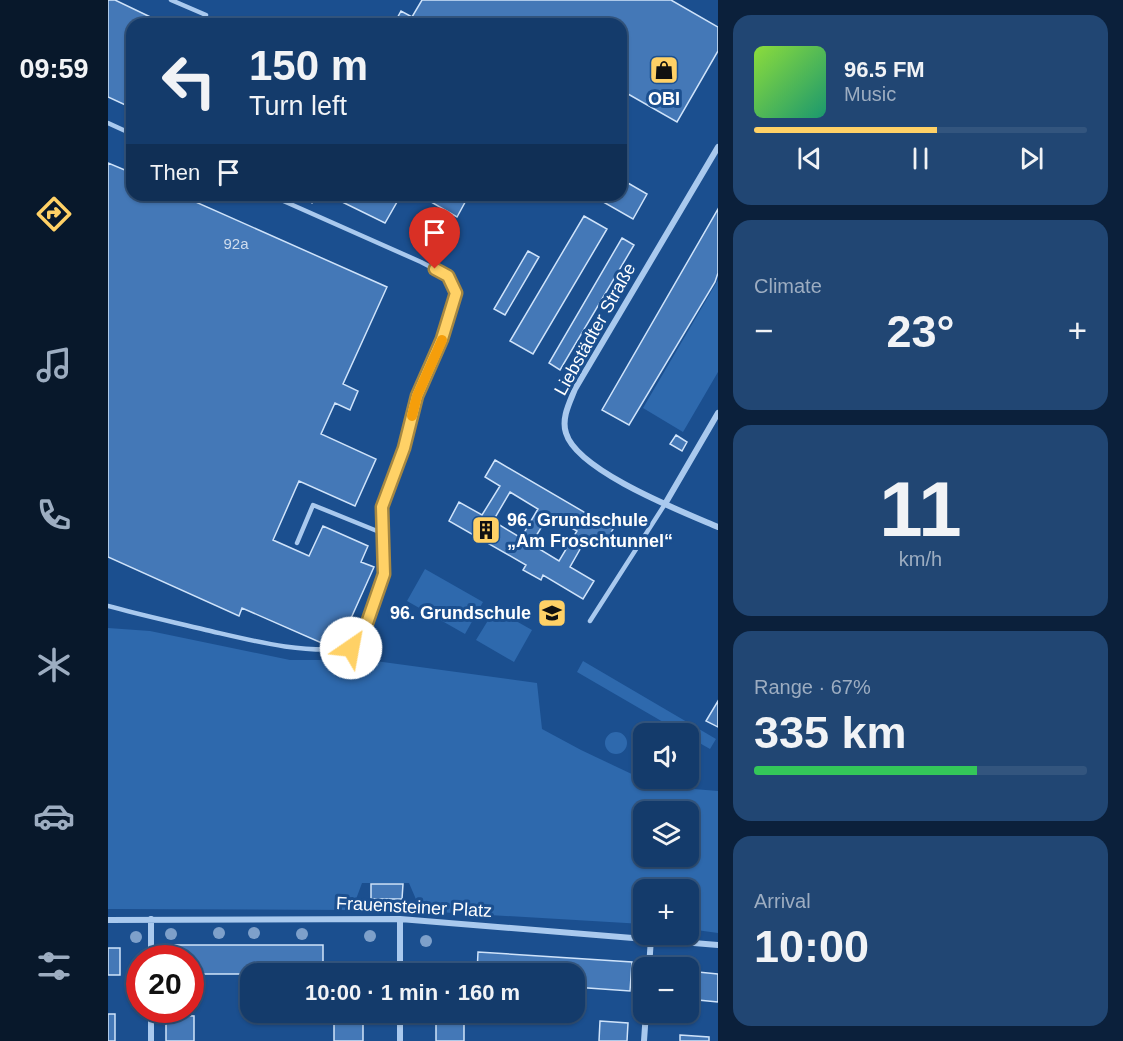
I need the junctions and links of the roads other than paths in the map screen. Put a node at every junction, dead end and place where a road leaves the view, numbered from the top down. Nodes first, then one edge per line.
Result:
1 (171, 0) edge
2 (206, 15) dead end
3 (108, 123) edge
4 (126, 131) edge
5 (718, 147) edge
6 (284, 201) edge
7 (718, 413) edge
8 (665, 504) junction
9 (718, 527) edge
10 (382, 533) junction
11 (297, 543) dead end
12 (108, 606) edge
13 (590, 621) dead end
14 (151, 919) junction
15 (400, 919) junction
16 (108, 920) edge
17 (633, 937) edge
18 (699, 943) edge
19 (151, 945) edge
20 (718, 945) edge
21 (400, 963) edge
22 (151, 1023) edge
23 (400, 1023) edge
24 (645, 1023) edge
25 (151, 1041) edge
26 (400, 1041) edge
27 (644, 1041) edge

1 - 2 lane
3 - 4 lane
5 - 8 street, Liebstädter Straße
6 - 10 lane
7 - 8 street
8 - 9 street, Liebstädter Straße
8 - 13 lane
10 - 11 lane
10 - 12 lane
14 - 15 street, Frauensteiner Platz
14 - 16 street, Frauensteiner Platz
14 - 19 street
15 - 17 street, Frauensteiner Platz
15 - 21 street
18 - 20 street, Frauensteiner Platz
22 - 25 street
23 - 26 street
24 - 27 street

